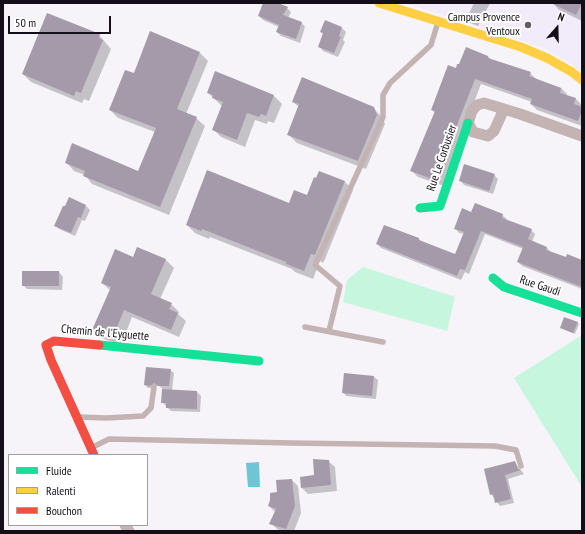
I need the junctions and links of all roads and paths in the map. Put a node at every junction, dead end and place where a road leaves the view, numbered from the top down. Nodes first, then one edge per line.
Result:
1 (379, 3) edge
2 (438, 22) junction
3 (582, 80) edge
4 (504, 109) junction
5 (468, 123) junction
6 (582, 136) edge
7 (420, 208) dead end
8 (493, 278) dead end
9 (582, 313) edge
10 (305, 327) dead end
11 (330, 331) junction
12 (384, 342) dead end
13 (258, 361) dead end
14 (154, 387) dead end
15 (77, 416) junction
16 (93, 451) edge
17 (522, 466) dead end

1 - 2 street
2 - 3 street
2 - 11 lane
4 - 5 street, Rue Le Corbusier
4 - 5 street, Rue Le Corbusier
4 - 6 street, Rue Le Corbusier
5 - 7 street, Rue Le Corbusier
8 - 9 street, Rue Gaudi
10 - 11 lane
11 - 12 lane
13 - 15 street, Chemin de l'Eyguette
14 - 15 lane
15 - 16 street, Chemin de l'Eyguette
16 - 17 lane

